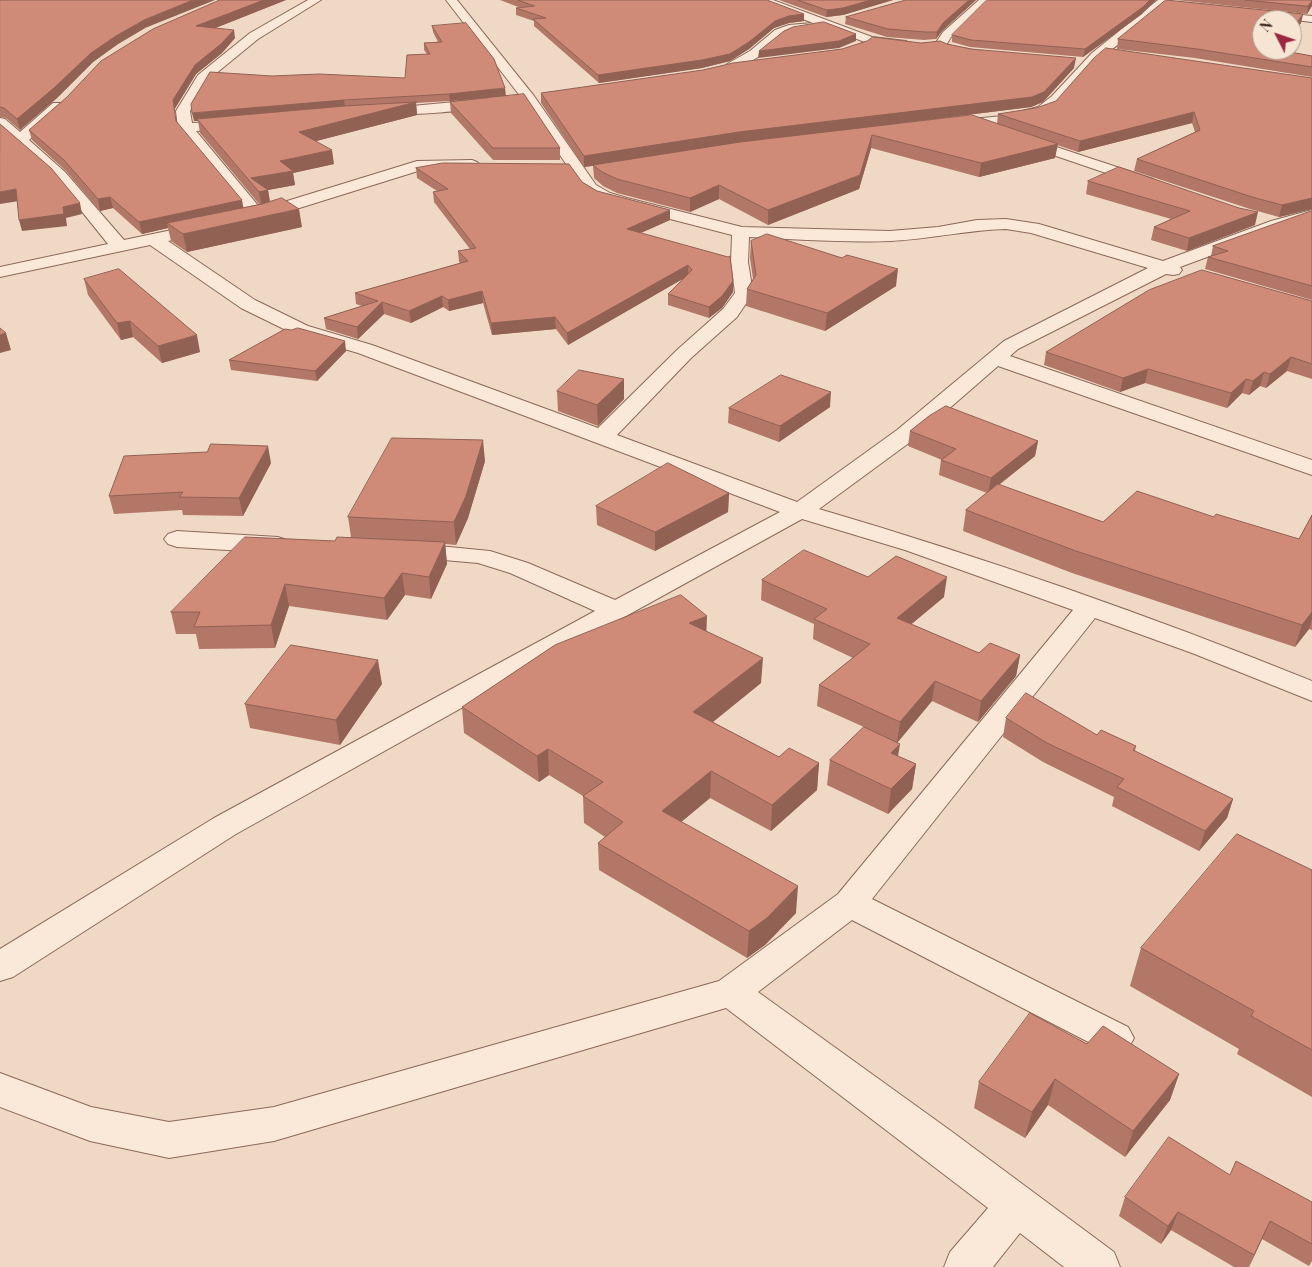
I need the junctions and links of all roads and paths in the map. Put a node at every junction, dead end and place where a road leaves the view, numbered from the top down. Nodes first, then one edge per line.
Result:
1 (316, 0) edge
2 (451, 0) edge
3 (763, 0) edge
4 (985, 0) edge
5 (1166, 2) edge
6 (844, 20) edge
7 (827, 23) junction
8 (870, 40) junction
9 (855, 49) edge
10 (1102, 52) junction
11 (1120, 55) edge
12 (1068, 62) edge
13 (763, 64) edge
14 (1088, 64) junction
15 (732, 67) junction
16 (717, 71) edge
17 (69, 96) edge
18 (534, 98) junction
19 (368, 111) edge
20 (0, 122) edge
21 (254, 122) edge
22 (970, 122) junction
23 (933, 127) edge
24 (185, 128) junction
25 (20, 140) junction
26 (490, 166) edge
27 (555, 167) edge
28 (576, 171) junction
29 (598, 171) edge
30 (1160, 187) edge
31 (258, 215) junction
32 (1312, 215) edge
33 (1251, 218) edge
34 (239, 219) edge
35 (1277, 225) junction
36 (1312, 228) edge
37 (192, 230) edge
38 (741, 232) junction
39 (153, 239) junction
40 (120, 247) junction
41 (1165, 267) junction
42 (0, 272) edge
43 (1193, 275) edge
44 (994, 358) junction
45 (600, 438) junction
46 (1312, 468) edge
47 (800, 512) junction
48 (177, 539) dead end
49 (303, 546) edge
50 (380, 550) edge
51 (1089, 608) junction
52 (616, 610) junction
53 (1312, 692) edge
54 (850, 902) junction
55 (0, 967) edge
56 (731, 992) junction
57 (1115, 1038) edge
58 (0, 1090) edge
59 (1016, 1205) junction
60 (966, 1267) edge
61 (1098, 1267) edge

1 - 24 street
2 - 18 street
3 - 7 street
4 - 8 street
5 - 10 street
6 - 7 street
7 - 8 street
7 - 15 street
8 - 9 street
10 - 11 street
10 - 14 street
12 - 14 street
13 - 15 street
14 - 22 street
15 - 16 street
17 - 25 street
18 - 19 street
18 - 28 street
20 - 25 street
21 - 24 street
22 - 23 street
22 - 30 street
24 - 31 street
25 - 40 street
26 - 31 street
27 - 28 street
28 - 29 street
28 - 38 street
31 - 34 street
32 - 35 street
33 - 35 street
35 - 36 street
35 - 41 street
37 - 39 street
38 - 41 street
38 - 45 street
39 - 40 street
39 - 45 street
40 - 42 street
41 - 43 street
41 - 44 street
44 - 46 street
44 - 47 street
45 - 47 street
47 - 51 street
47 - 52 street
48 - 49 street
50 - 52 street
51 - 53 street
51 - 54 street
52 - 55 street
54 - 56 street
54 - 57 street
56 - 58 street
56 - 59 street
59 - 60 street
59 - 61 street

